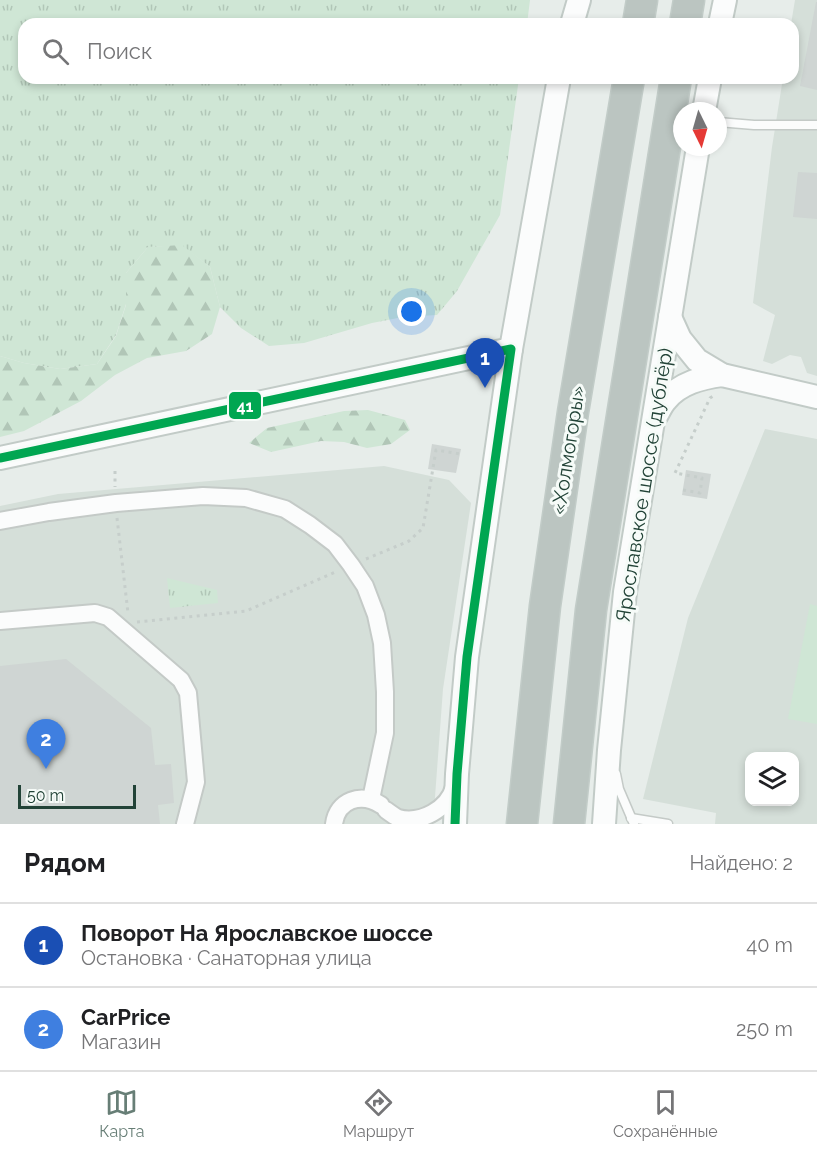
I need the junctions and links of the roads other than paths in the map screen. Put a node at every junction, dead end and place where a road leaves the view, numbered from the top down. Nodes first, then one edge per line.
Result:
1 (571, 0) edge
2 (579, 0) edge
3 (642, 0) edge
4 (689, 0) edge
5 (725, 0) edge
6 (570, 18) edge
7 (572, 18) edge
8 (639, 18) edge
9 (686, 18) edge
10 (721, 18) edge
11 (559, 84) edge
12 (628, 84) edge
13 (675, 84) edge
14 (709, 84) edge
15 (706, 102) edge
16 (727, 123) edge
17 (817, 125) edge
18 (697, 156) edge
19 (670, 317) junction
20 (511, 349) junction
21 (721, 384) junction
22 (817, 397) edge
23 (652, 424) junction
24 (0, 458) edge
25 (0, 521) edge
26 (0, 621) edge
27 (609, 750) junction
28 (457, 774) junction
29 (371, 799) junction
30 (389, 817) edge
31 (633, 821) edge
32 (185, 824) edge
33 (334, 824) edge
34 (455, 824) edge
35 (522, 824) edge
36 (569, 824) edge
37 (604, 824) edge
38 (668, 824) edge

1 - 6 street
2 - 7 street
3 - 8 highway
4 - 9 highway
5 - 10 street
11 - 20 street
12 - 35 highway, «Холмогоры»
13 - 36 highway
14 - 15 street
16 - 17 lane
18 - 19 street, Ярославское шоссе (дублёр)
19 - 21 street
19 - 23 street, Ярославское шоссе (дублёр)
20 - 24 street
20 - 28 street
21 - 22 street
21 - 23 street
23 - 27 street, Ярославское шоссе (дублёр)
25 - 29 street
26 - 32 street
27 - 31 lane
27 - 37 street, Ярославское шоссе (дублёр)
28 - 30 street
28 - 34 street
29 - 30 street
29 - 33 street
31 - 38 lane

